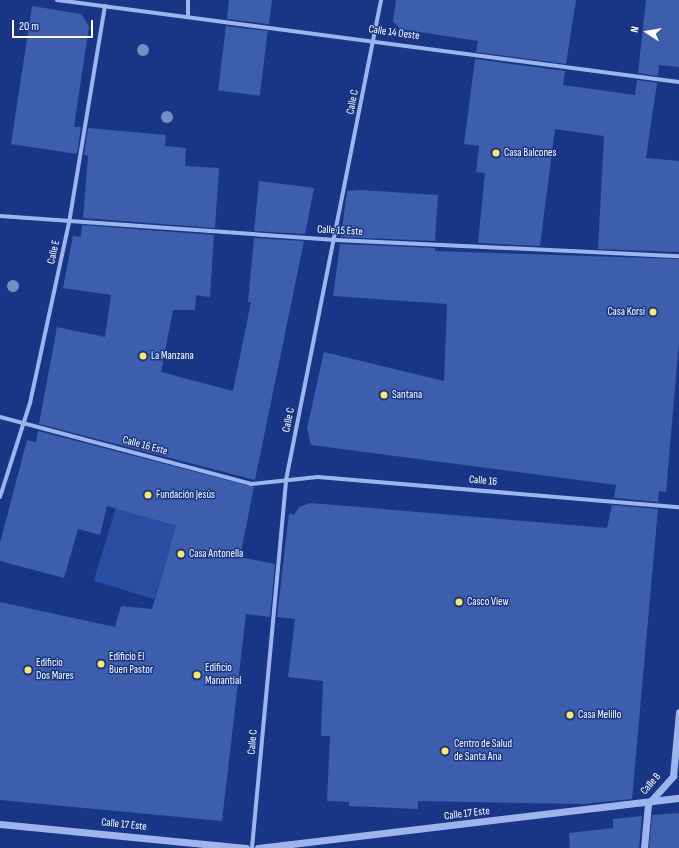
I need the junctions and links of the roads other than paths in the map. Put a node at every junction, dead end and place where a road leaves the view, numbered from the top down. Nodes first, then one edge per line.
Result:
1 (57, 0) edge
2 (188, 0) edge
3 (381, 0) edge
4 (105, 6) junction
5 (188, 15) junction
6 (375, 39) junction
7 (679, 82) edge
8 (0, 216) edge
9 (69, 223) junction
10 (336, 240) junction
11 (679, 256) edge
12 (0, 417) edge
13 (22, 423) junction
14 (286, 480) junction
15 (0, 497) edge
16 (679, 507) edge
17 (679, 712) edge
18 (679, 798) edge
19 (648, 804) junction
20 (0, 824) edge
21 (246, 848) edge
22 (252, 848) edge
23 (258, 848) edge
24 (644, 848) edge

1 - 4 street, Calle 14 Oeste
2 - 5 street
3 - 6 street, Calle C
4 - 5 street, Calle 14 Oeste
4 - 9 street, Calle E
5 - 6 street, Calle 14 Oeste
6 - 7 street, Calle 14 Oeste
6 - 10 street, Calle C
8 - 9 street, Calle 15 Este
9 - 10 street, Calle 15 Este
9 - 13 street, Calle E
10 - 11 street, Calle 15 Este
10 - 14 street, Calle C
12 - 13 street, Calle 16 Este
13 - 14 street, Calle 16 Este
13 - 15 street, Calle E
14 - 16 street, Calle 16
14 - 22 street, Calle C
17 - 19 street, Calle B
18 - 19 street, Calle 17 Este
19 - 23 street, Calle 17 Este
19 - 24 street, Calle B
20 - 21 street, Calle 17 Este

